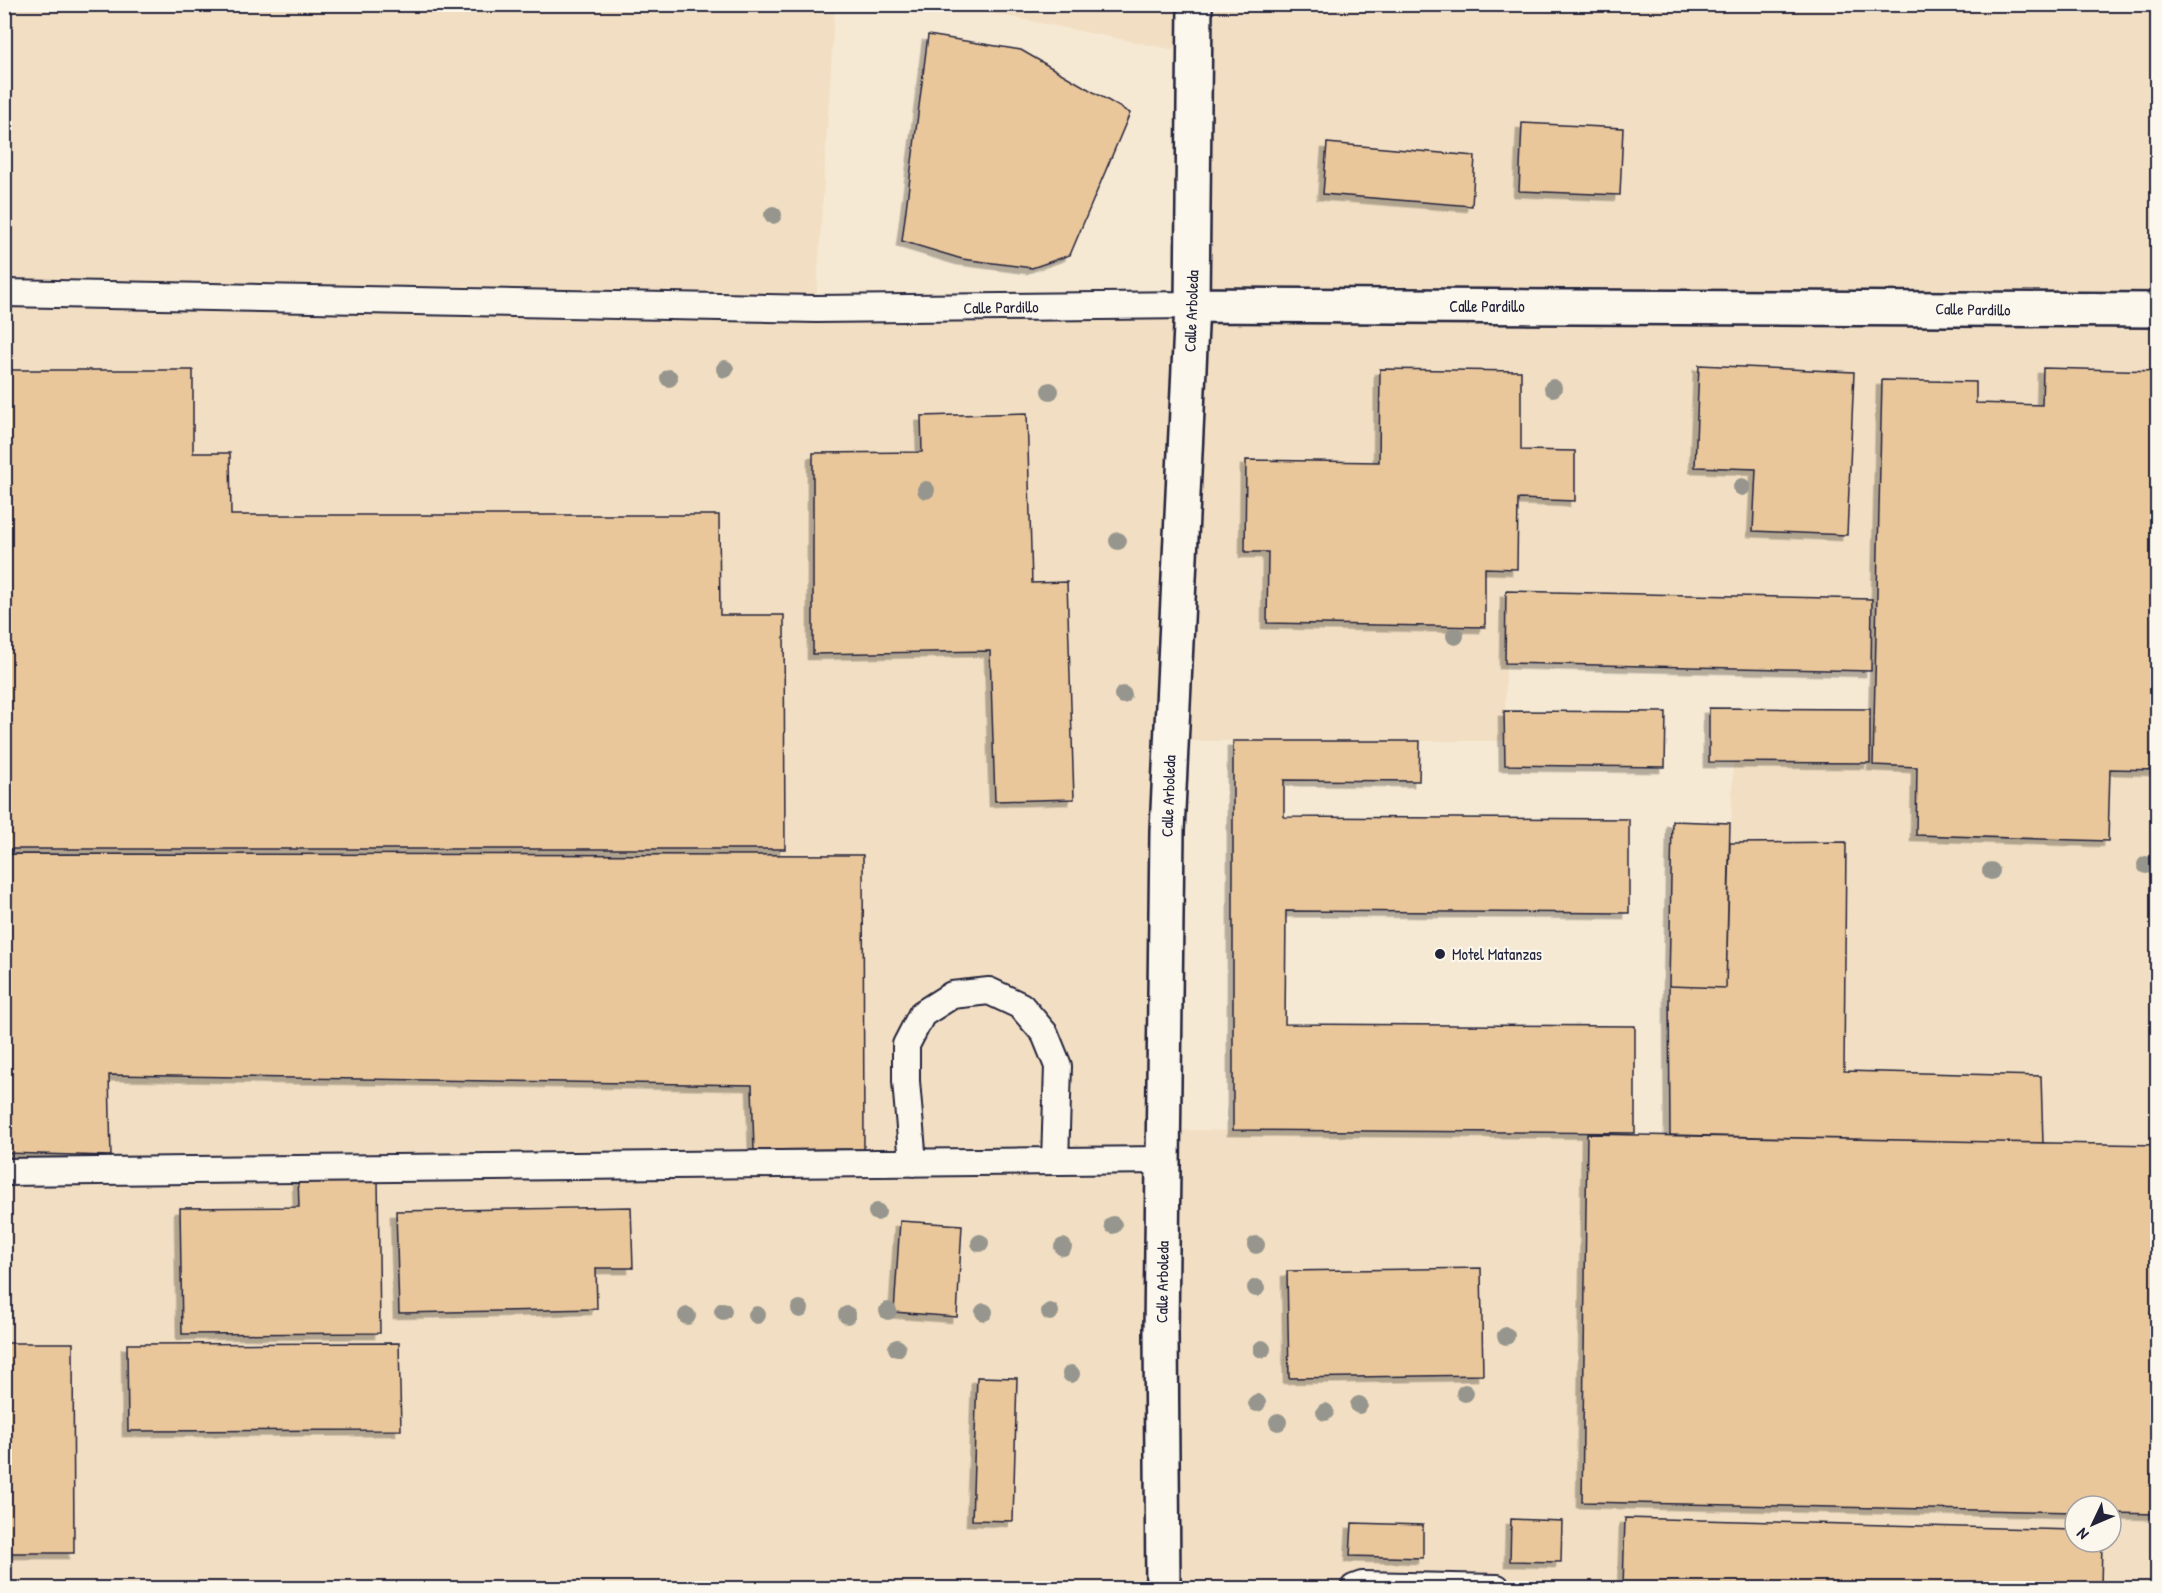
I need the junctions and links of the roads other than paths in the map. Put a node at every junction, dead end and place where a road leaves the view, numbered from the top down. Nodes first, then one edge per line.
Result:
1 (1195, 4) edge
2 (4, 292) edge
3 (1192, 305) junction
4 (2157, 310) edge
5 (1163, 1160) junction
6 (1055, 1161) junction
7 (913, 1163) junction
8 (4, 1172) edge
9 (1163, 1588) edge
10 (1354, 1588) edge
11 (1497, 1588) edge

1 - 3 street, Calle Arboleda
2 - 3 lane, Calle Pardillo
3 - 4 street, Calle Pardillo
3 - 5 street, Calle Arboleda
5 - 6 lane
5 - 9 street, Calle Arboleda
6 - 7 lane
6 - 7 lane
7 - 8 lane
10 - 11 lane

